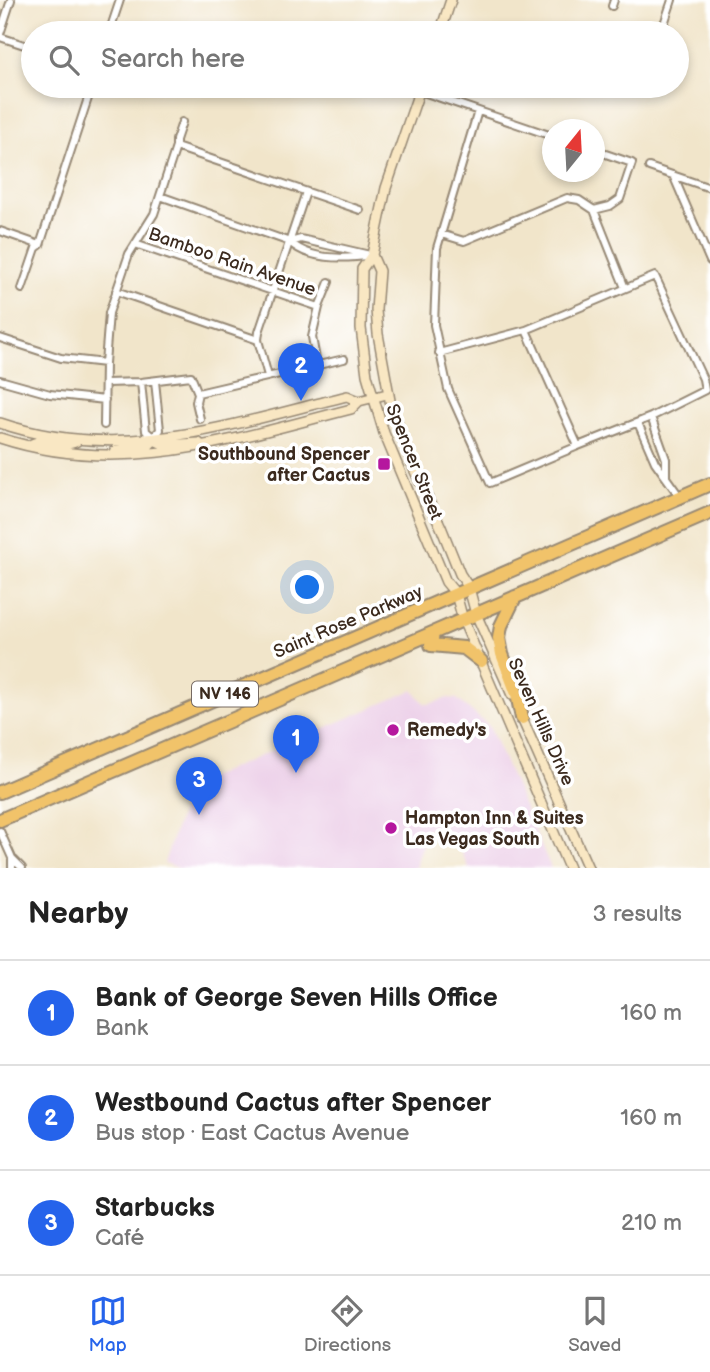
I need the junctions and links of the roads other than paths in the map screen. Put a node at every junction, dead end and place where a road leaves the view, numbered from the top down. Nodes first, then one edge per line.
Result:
1 (11, 0) edge
2 (120, 0) edge
3 (451, 0) edge
4 (672, 0) edge
5 (113, 21) edge
6 (444, 21) edge
7 (665, 21) edge
8 (0, 35) edge
9 (21, 43) edge
10 (88, 98) edge
11 (417, 98) edge
12 (445, 98) edge
13 (478, 111) junction
14 (182, 122) dead end
15 (542, 133) edge
16 (176, 147) junction
17 (605, 154) edge
18 (649, 167) dead end
19 (673, 176) junction
20 (710, 188) edge
21 (306, 192) junction
22 (160, 196) junction
23 (360, 210) dead end
24 (594, 210) junction
25 (0, 231) edge
26 (441, 234) junction
27 (290, 242) junction
28 (135, 244) junction
29 (40, 245) junction
30 (372, 255) junction
31 (710, 261) edge
32 (329, 282) dead end
33 (625, 288) junction
34 (22, 289) dead end
35 (273, 290) junction
36 (116, 291) junction
37 (319, 307) junction
38 (526, 330) junction
39 (0, 338) edge
40 (258, 340) junction
41 (439, 353) junction
42 (344, 359) dead end
43 (105, 363) junction
44 (317, 365) junction
45 (268, 376) junction
46 (0, 380) edge
47 (155, 381) junction
48 (141, 382) junction
49 (106, 383) junction
50 (198, 393) junction
51 (380, 396) junction
52 (105, 400) junction
53 (359, 401) junction
54 (290, 410) junction
55 (651, 418) junction
56 (200, 419) dead end
57 (0, 423) edge
58 (638, 423) junction
59 (104, 425) dead end
60 (250, 434) junction
61 (0, 438) edge
62 (154, 438) junction
63 (78, 440) junction
64 (207, 445) junction
65 (29, 446) junction
66 (578, 446) junction
67 (105, 455) junction
68 (666, 476) junction
69 (710, 484) edge
70 (680, 497) junction
71 (710, 513) edge
72 (468, 588) junction
73 (456, 594) junction
74 (515, 597) junction
75 (476, 614) junction
76 (463, 620) junction
77 (433, 633) junction
78 (481, 661) junction
79 (522, 718) junction
80 (0, 792) edge
81 (0, 820) edge
82 (0, 831) edge
83 (12, 858) junction
84 (12, 868) edge
85 (22, 868) edge
86 (569, 868) edge
87 (588, 868) edge

1 - 8 street
2 - 5 street
3 - 6 main road
4 - 7 street
8 - 9 street
10 - 29 street
11 - 30 main road, Spencer Street
12 - 13 street
13 - 15 street
13 - 26 street
14 - 16 street
16 - 21 street
16 - 22 street
17 - 24 street
18 - 19 street
19 - 20 street
19 - 31 street
21 - 23 street
21 - 27 street
22 - 27 street
22 - 28 street
24 - 26 street
24 - 33 street
25 - 29 street
26 - 41 street
27 - 30 street
27 - 35 street
28 - 35 street, Bamboo Rain Avenue
28 - 36 street
29 - 34 street
30 - 51 main road, Spencer Street
30 - 51 main road, Spencer Street
32 - 37 street
33 - 38 street
33 - 55 street
35 - 37 street, Bamboo Rain Avenue
35 - 40 street
36 - 40 street
36 - 43 street
37 - 44 street
38 - 41 street
38 - 66 street
39 - 43 street
40 - 45 street
41 - 66 street
42 - 44 street
43 - 49 street
44 - 45 street
45 - 50 street
46 - 52 street
47 - 48 street
47 - 50 street
47 - 62 street
48 - 49 street
48 - 62 street
49 - 52 street
50 - 56 street
51 - 53 main road
51 - 72 main road, Spencer Street
51 - 73 main road, Spencer Street
52 - 59 street
53 - 54 main road
53 - 60 main road
54 - 60 main road
54 - 62 main road
55 - 58 street
55 - 68 street
57 - 63 main road
58 - 66 street
58 - 68 street
60 - 64 main road
61 - 65 main road
62 - 63 main road
62 - 64 main road
62 - 67 main road
63 - 65 main road
64 - 67 main road
65 - 67 main road
68 - 70 street
69 - 70 highway, Saint Rose Parkway / NV 146
70 - 72 highway, Saint Rose Parkway / NV 146
71 - 74 highway, NV 146
72 - 73 highway, Saint Rose Parkway / NV 146
72 - 75 main road, Seven Hills Drive
73 - 76 main road, Seven Hills Drive
73 - 80 highway, Saint Rose Parkway / NV 146
74 - 75 highway, NV 146
74 - 79 highway
75 - 76 highway, NV 146
75 - 79 main road, Seven Hills Drive
76 - 77 highway, NV 146
76 - 78 main road, Seven Hills Drive
77 - 78 highway
77 - 81 highway, NV 146
78 - 86 main road, Seven Hills Drive
79 - 87 main road, Seven Hills Drive
82 - 83 street
83 - 84 street
83 - 85 street

